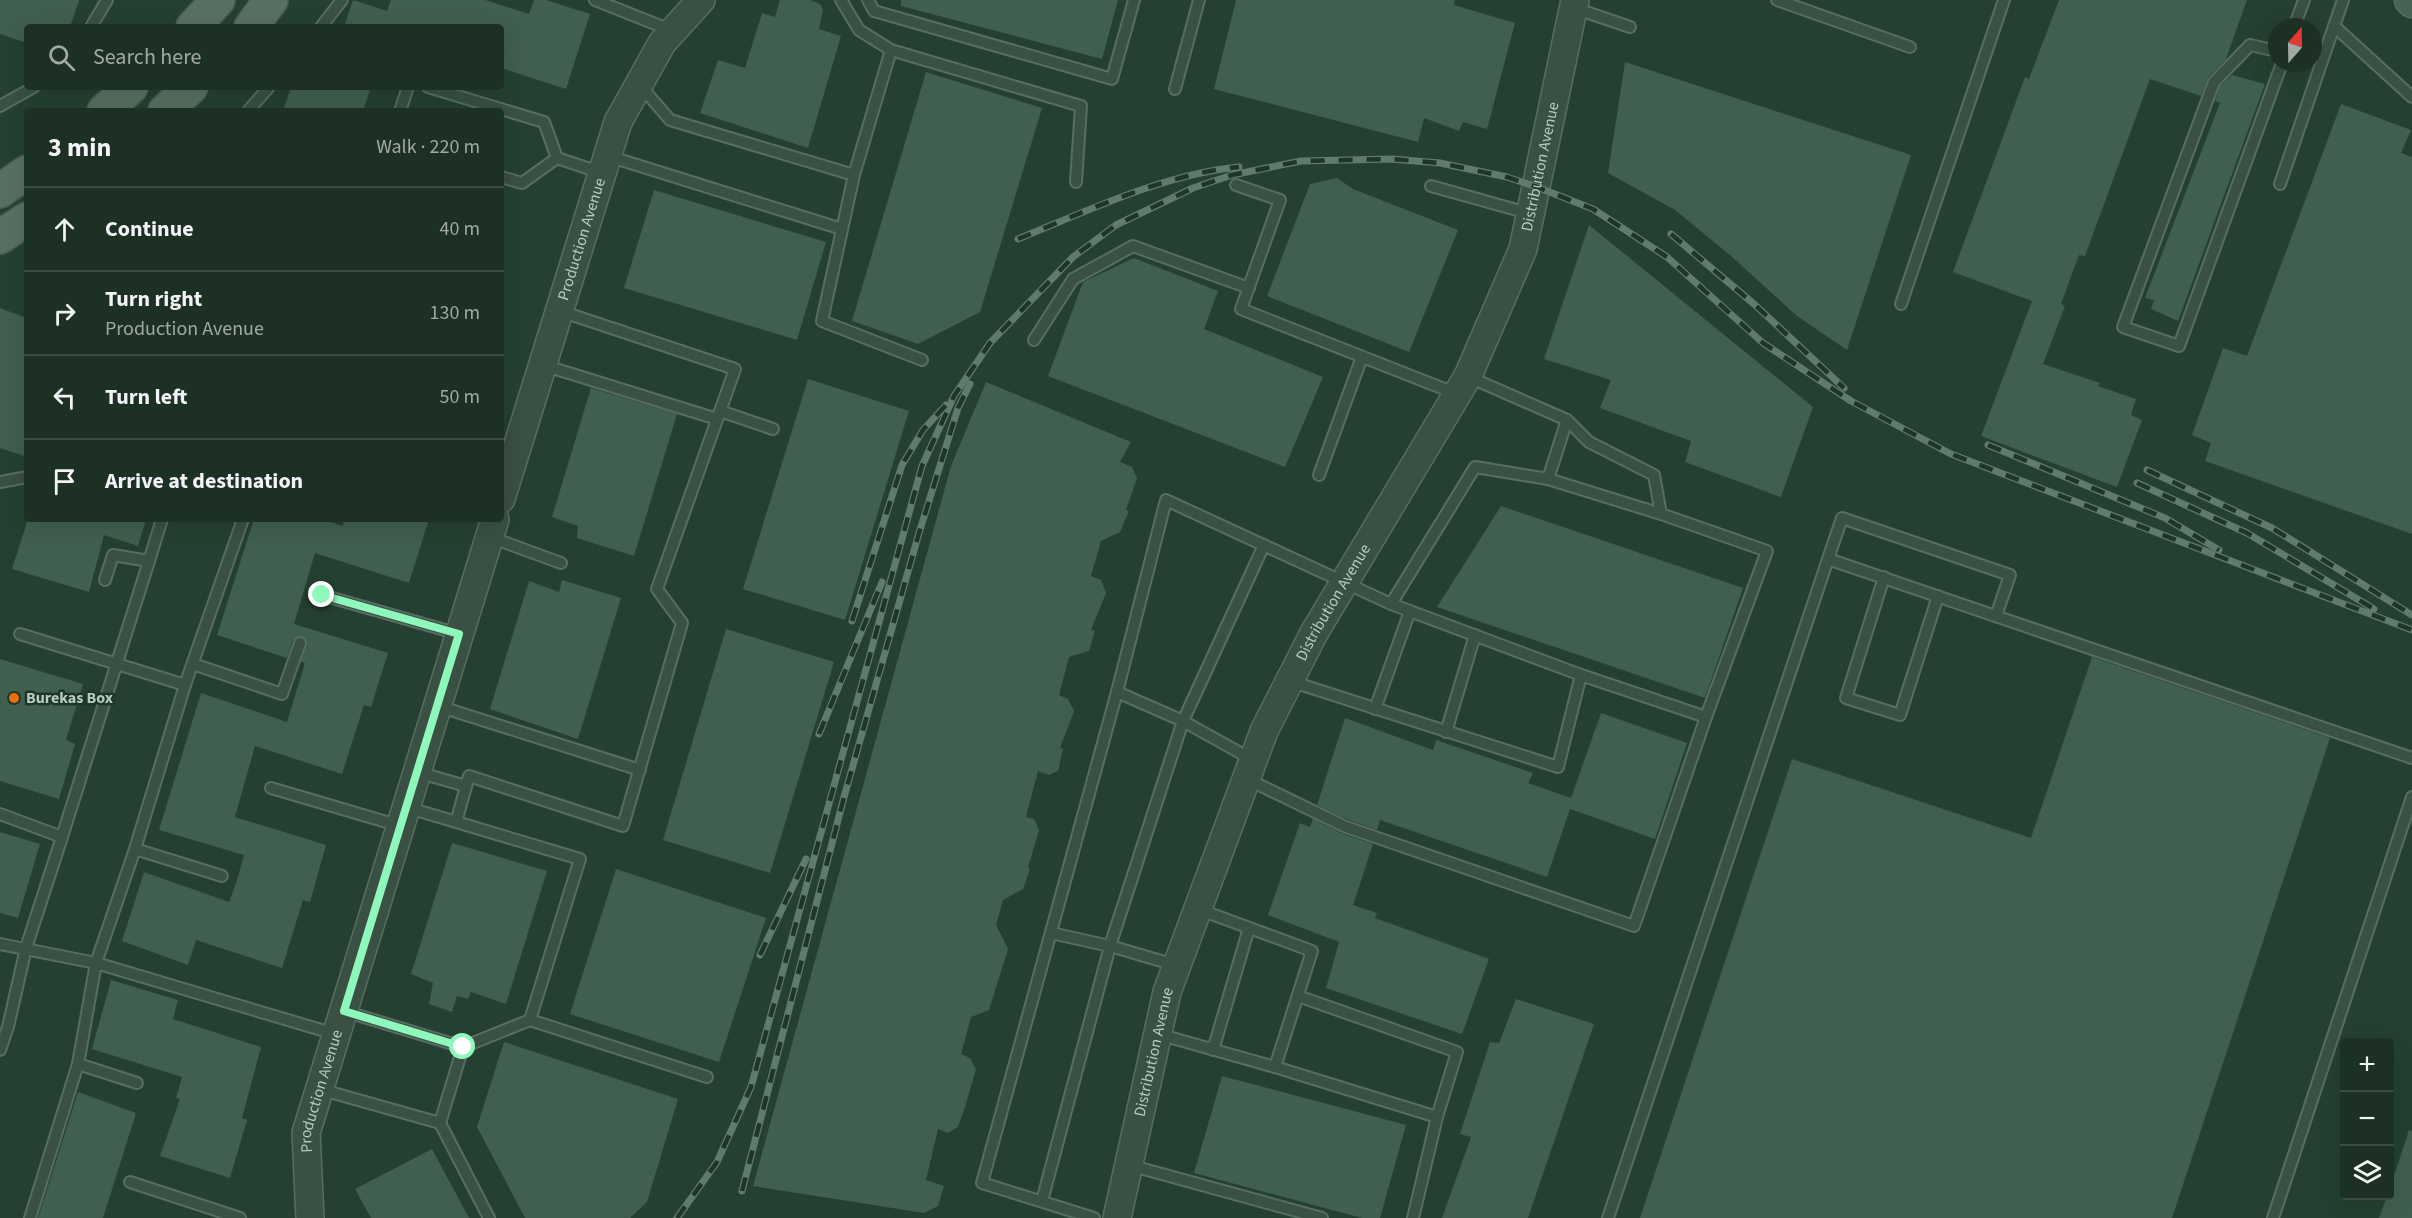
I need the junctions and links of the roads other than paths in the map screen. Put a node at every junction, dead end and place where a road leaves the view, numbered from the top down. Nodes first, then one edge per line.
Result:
1 (107, 0) edge
2 (218, 0) edge
3 (272, 0) edge
4 (342, 0) edge
5 (595, 0) edge
6 (701, 0) edge
7 (841, 0) edge
8 (868, 0) edge
9 (1134, 0) edge
10 (1199, 0) edge
11 (1777, 0) edge
12 (2004, 0) edge
13 (2304, 0) edge
14 (2343, 0) edge
15 (1574, 4) edge
16 (2297, 18) edge
17 (93, 24) edge
18 (196, 24) edge
19 (253, 24) edge
20 (323, 24) edge
21 (2334, 26) junction
22 (1630, 27) dead end
23 (673, 31) junction
24 (1910, 47) dead end
25 (2268, 49) edge
26 (891, 50) junction
27 (2279, 72) edge
28 (639, 84) junction
29 (1175, 89) dead end
30 (29, 90) edge
31 (128, 90) edge
32 (188, 90) edge
33 (266, 90) edge
34 (407, 90) edge
35 (438, 90) edge
36 (2412, 97) edge
37 (0, 106) edge
38 (107, 108) edge
39 (168, 108) edge
40 (251, 108) edge
41 (401, 108) edge
42 (498, 108) edge
43 (504, 110) edge
44 (557, 158) junction
45 (605, 164) junction
46 (24, 174) edge
47 (854, 175) junction
48 (504, 178) edge
49 (1076, 182) dead end
50 (2280, 184) dead end
51 (1236, 185) dead end
52 (1431, 186) dead end
53 (0, 191) edge
54 (1531, 214) junction
55 (24, 221) edge
56 (842, 229) junction
57 (0, 237) edge
58 (1249, 288) junction
59 (1901, 304) dead end
60 (560, 311) junction
61 (1035, 340) dead end
62 (1362, 357) junction
63 (922, 360) dead end
64 (543, 365) junction
65 (1462, 385) junction
66 (719, 415) junction
67 (1567, 420) junction
68 (773, 429) dead end
69 (1319, 474) dead end
70 (24, 478) edge
71 (1548, 479) junction
72 (0, 482) edge
73 (504, 487) edge
74 (1661, 514) junction
75 (161, 522) edge
76 (242, 522) edge
77 (492, 528) edge
78 (1264, 545) junction
79 (1828, 559) junction
80 (149, 561) junction
81 (561, 563) dead end
82 (1884, 577) junction
83 (105, 580) dead end
84 (1345, 582) junction
85 (322, 595) dead end
86 (1938, 596) junction
87 (1391, 604) junction
88 (1410, 612) junction
89 (1996, 616) junction
90 (20, 634) dead end
91 (459, 634) junction
92 (1475, 635) junction
93 (300, 643) dead end
94 (116, 664) junction
95 (193, 664) junction
96 (1581, 675) junction
97 (1290, 681) junction
98 (185, 685) junction
99 (1117, 692) junction
100 (437, 705) junction
101 (1375, 709) junction
102 (1706, 717) junction
103 (1183, 721) junction
104 (1446, 732) junction
105 (2412, 758) edge
106 (1250, 769) junction
107 (640, 770) junction
108 (417, 772) junction
109 (466, 786) junction
110 (272, 788) dead end
111 (2412, 797) edge
112 (0, 814) edge
113 (403, 817) junction
114 (456, 822) junction
115 (62, 837) junction
116 (135, 849) junction
117 (222, 876) dead end
118 (1198, 909) junction
119 (1249, 928) junction
120 (1051, 933) junction
121 (0, 944) edge
122 (1110, 946) junction
123 (26, 948) junction
124 (96, 963) junction
125 (1177, 965) junction
126 (1298, 996) junction
127 (530, 1020) junction
128 (340, 1023) junction
129 (1158, 1034) junction
130 (463, 1047) junction
131 (0, 1050) edge
132 (1213, 1050) junction
133 (78, 1065) junction
134 (1275, 1067) junction
135 (707, 1077) dead end
136 (137, 1083) dead end
137 (319, 1089) junction
138 (1437, 1117) junction
139 (440, 1123) junction
140 (1128, 1164) junction
141 (130, 1182) dead end
142 (1042, 1201) junction
143 (220, 1215) edge
144 (30, 1218) edge
145 (240, 1218) edge
146 (310, 1218) edge
147 (489, 1218) edge
148 (1094, 1218) edge
149 (1117, 1218) edge
150 (1322, 1218) edge
151 (1413, 1218) edge
152 (1608, 1218) edge
153 (2273, 1218) edge

1 - 17 lane
2 - 18 main road
3 - 19 main road
4 - 20 lane
5 - 23 lane
6 - 23 street, Production Avenue
7 - 26 lane
8 - 9 lane
10 - 29 lane
11 - 24 lane
12 - 59 lane
13 - 16 lane
14 - 21 lane
15 - 22 lane
15 - 54 street, Distribution Avenue
21 - 36 lane
21 - 50 lane
23 - 28 street, Production Avenue
25 - 27 lane
26 - 47 lane
26 - 49 lane
28 - 45 street, Production Avenue
28 - 47 lane
30 - 37 lane
31 - 38 main road
32 - 39 main road
33 - 40 lane
34 - 41 lane
35 - 42 lane
43 - 44 lane
44 - 45 lane
44 - 48 lane
45 - 56 lane
45 - 60 street, Production Avenue
46 - 53 main road
47 - 56 lane
51 - 58 lane
52 - 54 lane
54 - 65 street, Distribution Avenue
55 - 57 main road
56 - 63 lane
58 - 61 lane
58 - 62 lane
60 - 64 street, Production Avenue
60 - 66 lane
62 - 65 lane
62 - 69 lane
64 - 66 lane
64 - 73 street, Production Avenue
65 - 67 lane
65 - 84 street, Distribution Avenue
66 - 68 lane
66 - 107 lane
67 - 71 lane
67 - 74 lane
70 - 72 lane
71 - 74 lane
71 - 87 lane
74 - 102 lane
75 - 80 lane
76 - 95 lane
77 - 81 lane
77 - 91 street, Production Avenue
78 - 84 lane
78 - 99 lane
78 - 103 lane
79 - 82 lane
79 - 89 lane
79 - 152 lane
80 - 83 lane
80 - 94 lane
82 - 86 lane
82 - 86 lane
84 - 87 lane
84 - 97 street, Distribution Avenue
85 - 91 lane
86 - 89 lane
87 - 88 lane
88 - 92 lane
88 - 101 lane
89 - 105 lane
90 - 94 lane
91 - 100 street, Production Avenue
92 - 96 lane
92 - 104 lane
93 - 95 lane
94 - 98 lane
94 - 115 lane
95 - 98 lane
96 - 102 lane
96 - 104 lane
97 - 101 lane
97 - 106 street, Distribution Avenue
98 - 116 lane
99 - 103 lane
99 - 120 lane
100 - 107 lane
100 - 108 street, Production Avenue
101 - 104 lane
102 - 106 lane
103 - 106 lane
103 - 122 lane
106 - 118 street, Distribution Avenue
107 - 109 lane
108 - 109 lane
108 - 113 street, Production Avenue
109 - 114 lane
110 - 113 lane
111 - 153 lane
112 - 115 lane
113 - 114 lane
113 - 128 street, Production Avenue
114 - 127 lane
115 - 123 lane
116 - 117 lane
116 - 124 lane
118 - 119 lane
118 - 125 street, Distribution Avenue
119 - 126 lane
119 - 132 lane
120 - 122 lane
120 - 142 lane
121 - 123 lane
122 - 125 lane
122 - 142 lane
123 - 124 lane
123 - 131 lane
124 - 128 lane
124 - 133 lane
125 - 129 street, Distribution Avenue
126 - 134 lane
126 - 138 lane
127 - 130 lane
127 - 135 lane
128 - 130 lane
128 - 137 street, Production Avenue
129 - 132 lane
129 - 140 street, Distribution Avenue
130 - 139 lane
132 - 134 lane
133 - 136 lane
133 - 144 lane
134 - 138 lane
137 - 139 lane
137 - 146 street, Production Avenue
138 - 151 lane
139 - 147 lane
140 - 149 street, Distribution Avenue
140 - 150 lane
141 - 143 lane
142 - 148 lane
143 - 145 lane

